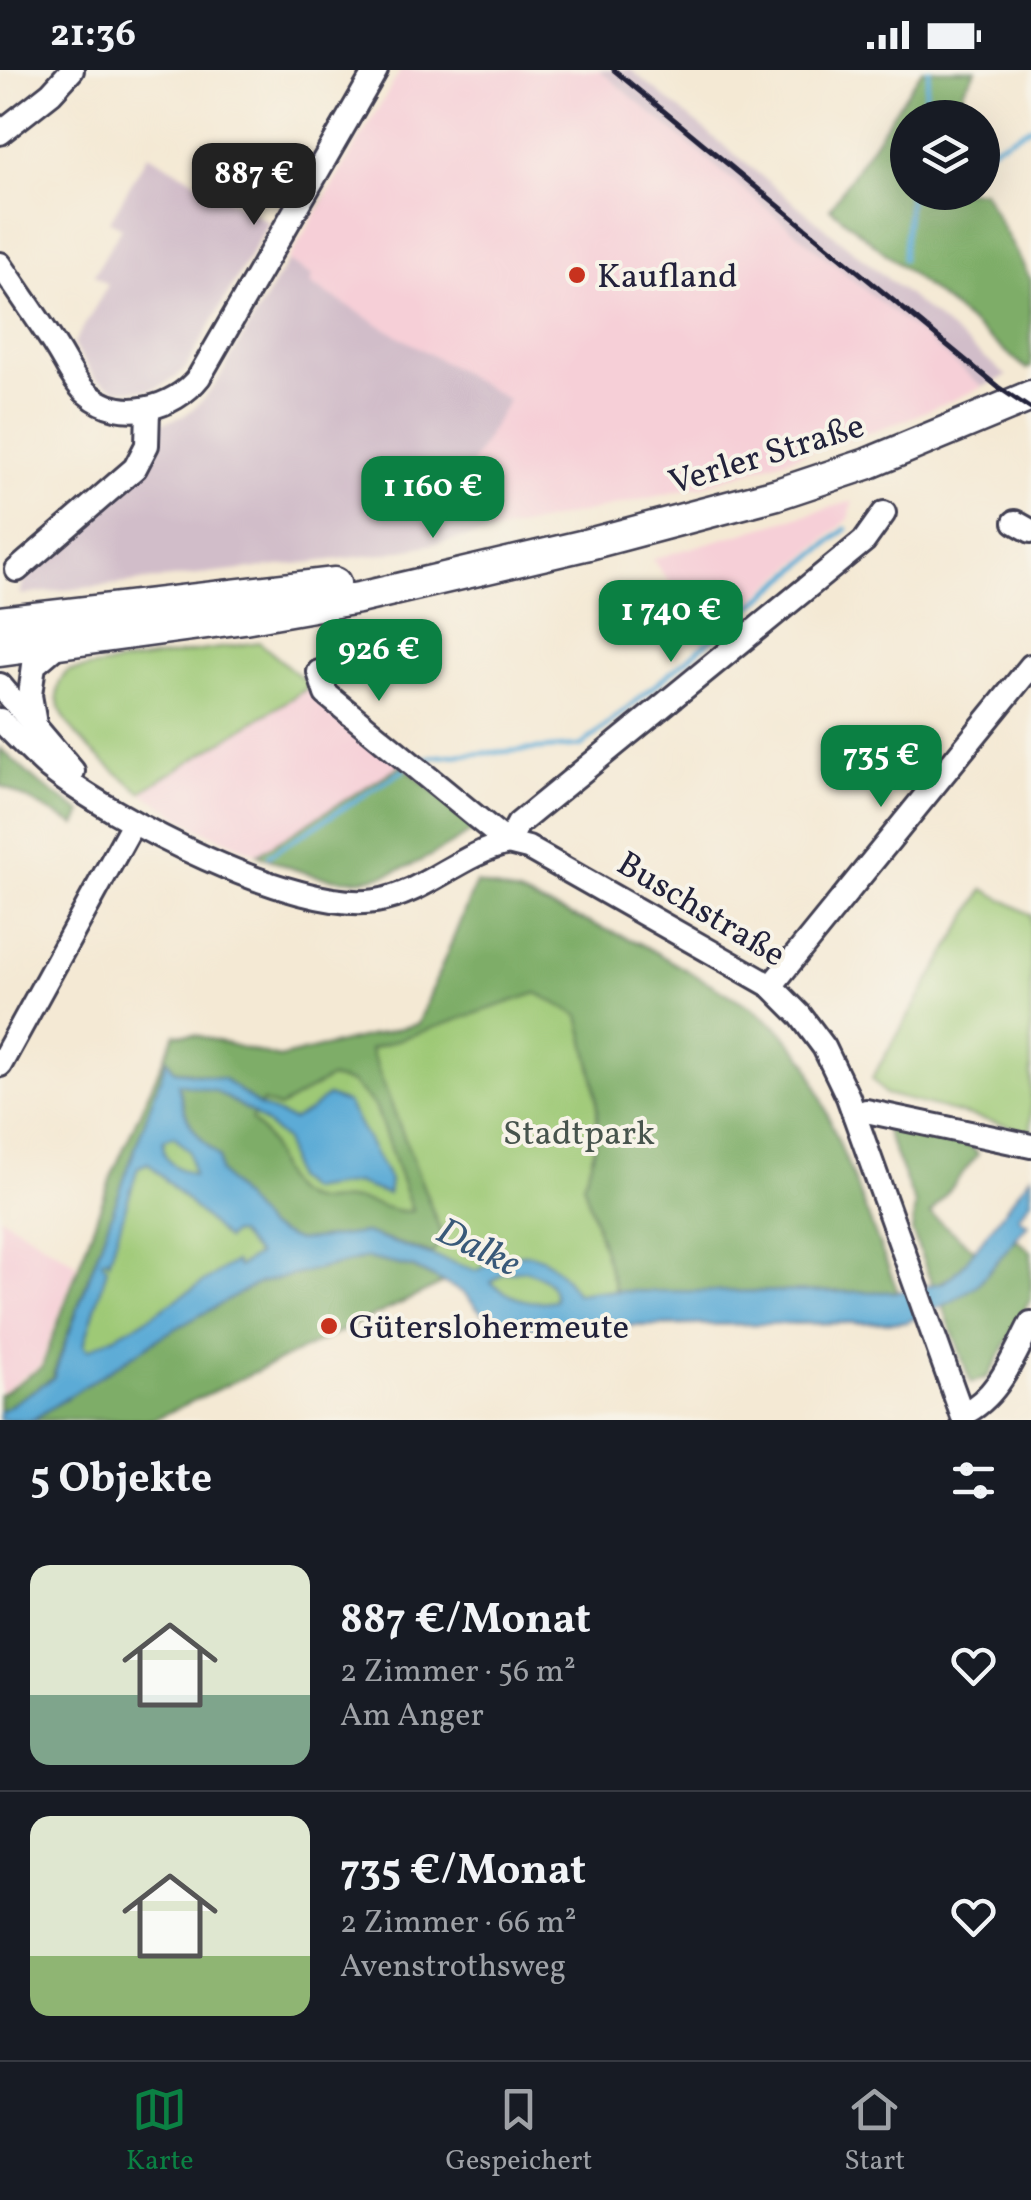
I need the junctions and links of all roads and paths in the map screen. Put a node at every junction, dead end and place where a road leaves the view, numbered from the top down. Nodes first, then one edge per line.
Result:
1 (72, 70) edge
2 (376, 70) edge
3 (0, 133) edge
4 (0, 264) edge
5 (1031, 396) edge
6 (148, 409) junction
7 (884, 512) dead end
8 (516, 560) junction
9 (17, 570) dead end
10 (0, 622) edge
11 (61, 642) junction
12 (0, 650) edge
13 (1031, 666) edge
14 (319, 672) dead end
15 (0, 684) edge
16 (0, 720) edge
17 (36, 727) junction
18 (103, 802) junction
19 (133, 822) junction
20 (508, 842) junction
21 (771, 986) junction
22 (2, 1054) edge
23 (855, 1116) junction
24 (1031, 1146) edge
25 (1031, 1323) edge
26 (964, 1417) edge

1 - 3 street
2 - 6 street
4 - 6 street
5 - 8 main road, Verler Straße
6 - 9 street
7 - 20 street
8 - 10 main road, Verler Straße
8 - 11 main road, Verler Straße
11 - 12 main road, Verler Straße
11 - 17 street
13 - 21 street
14 - 20 street, Buschstraße
15 - 17 street
16 - 18 street
17 - 18 street
18 - 19 street
19 - 20 street
19 - 22 street
20 - 21 street, Buschstraße
21 - 23 street, Buschstraße
23 - 24 street
23 - 26 street, Buschstraße
25 - 26 street

